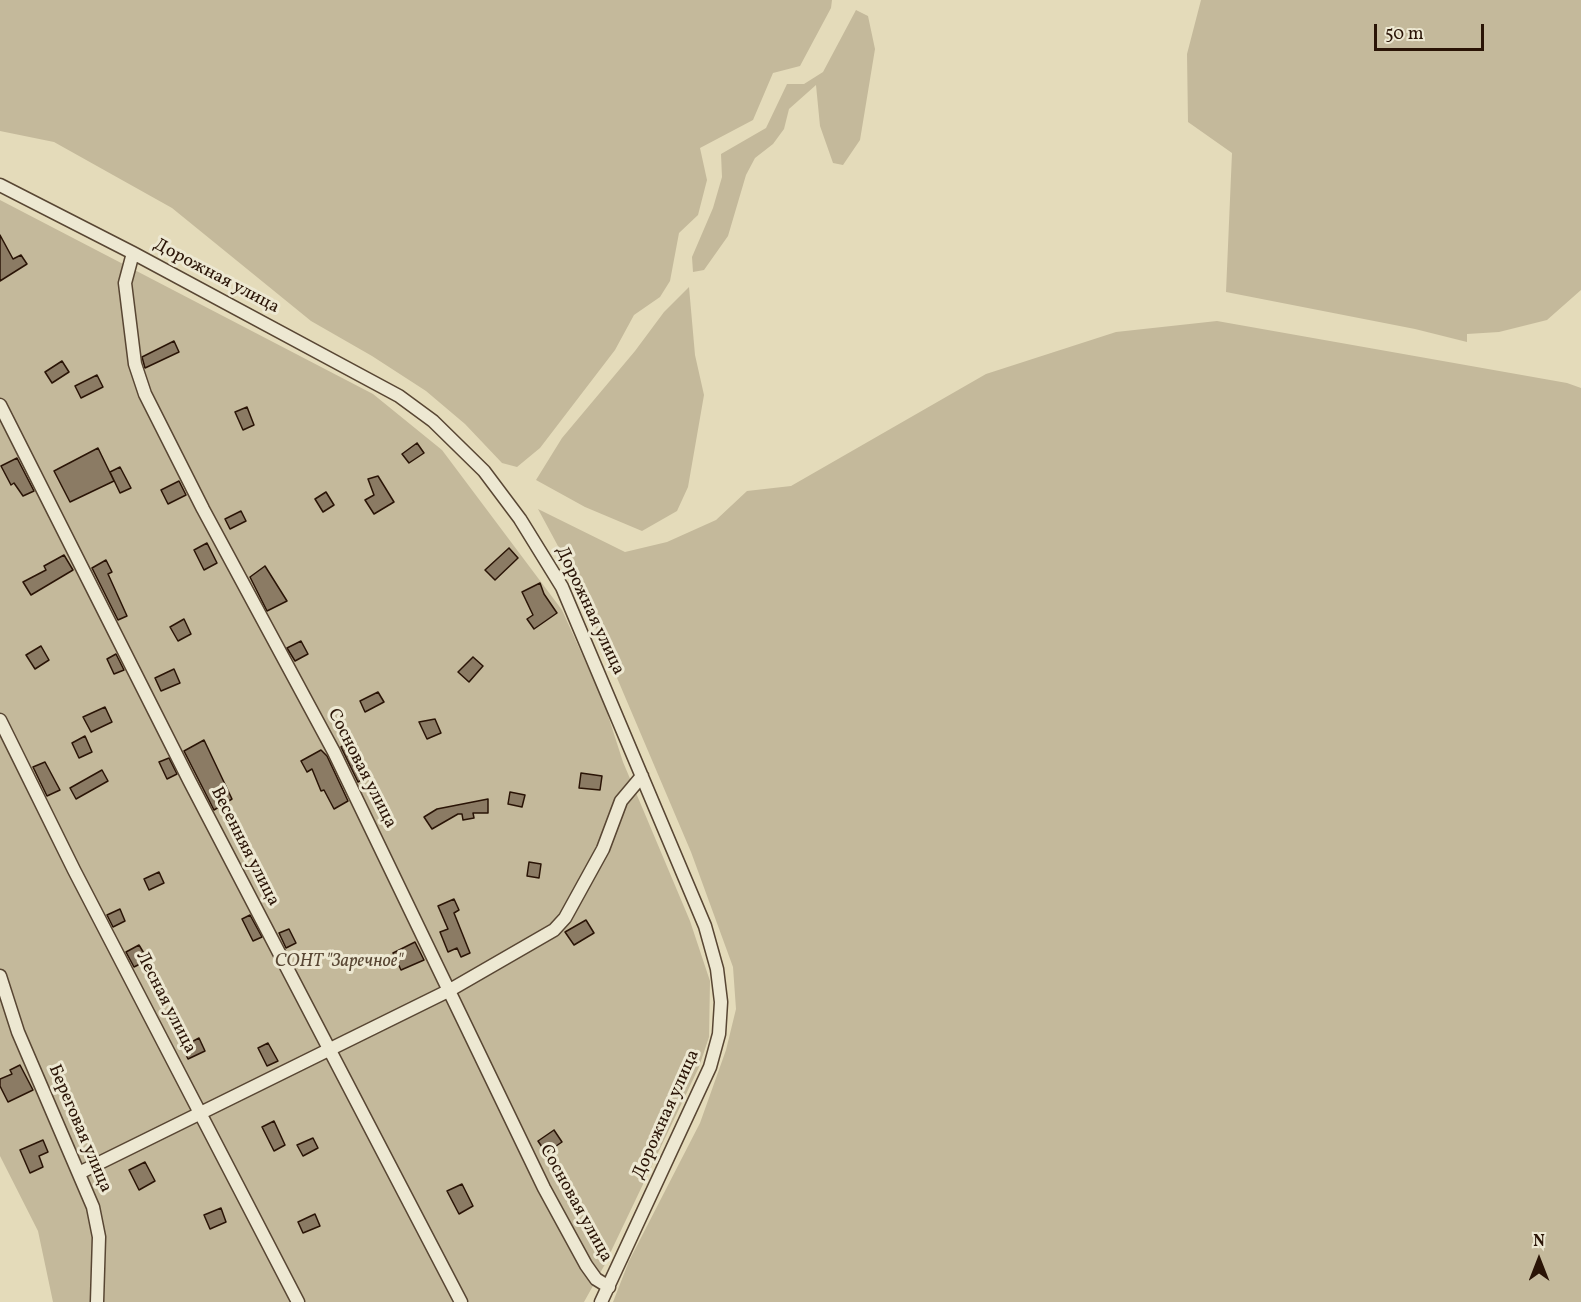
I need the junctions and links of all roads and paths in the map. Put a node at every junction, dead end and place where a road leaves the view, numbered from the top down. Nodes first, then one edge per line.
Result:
1 (0, 185) edge
2 (133, 252) junction
3 (0, 405) edge
4 (0, 720) edge
5 (642, 776) junction
6 (0, 976) edge
7 (450, 990) junction
8 (328, 1051) junction
9 (201, 1113) junction
10 (79, 1173) junction
11 (609, 1287) junction
12 (97, 1302) edge
13 (298, 1302) edge
14 (461, 1302) edge
15 (601, 1302) edge

1 - 2 street, Дорожная улица
2 - 5 street, Дорожная улица
2 - 7 street, Сосновая улица
3 - 8 street, Весенняя улица
4 - 9 street, Лесная улица
5 - 7 street
5 - 11 street, Дорожная улица
6 - 10 street, Береговая улица
7 - 8 street
7 - 11 street, Сосновая улица
8 - 9 street
8 - 14 street, Весенняя улица
9 - 10 street
9 - 13 street, Лесная улица
10 - 12 street, Береговая улица
11 - 15 street, Дорожная улица

